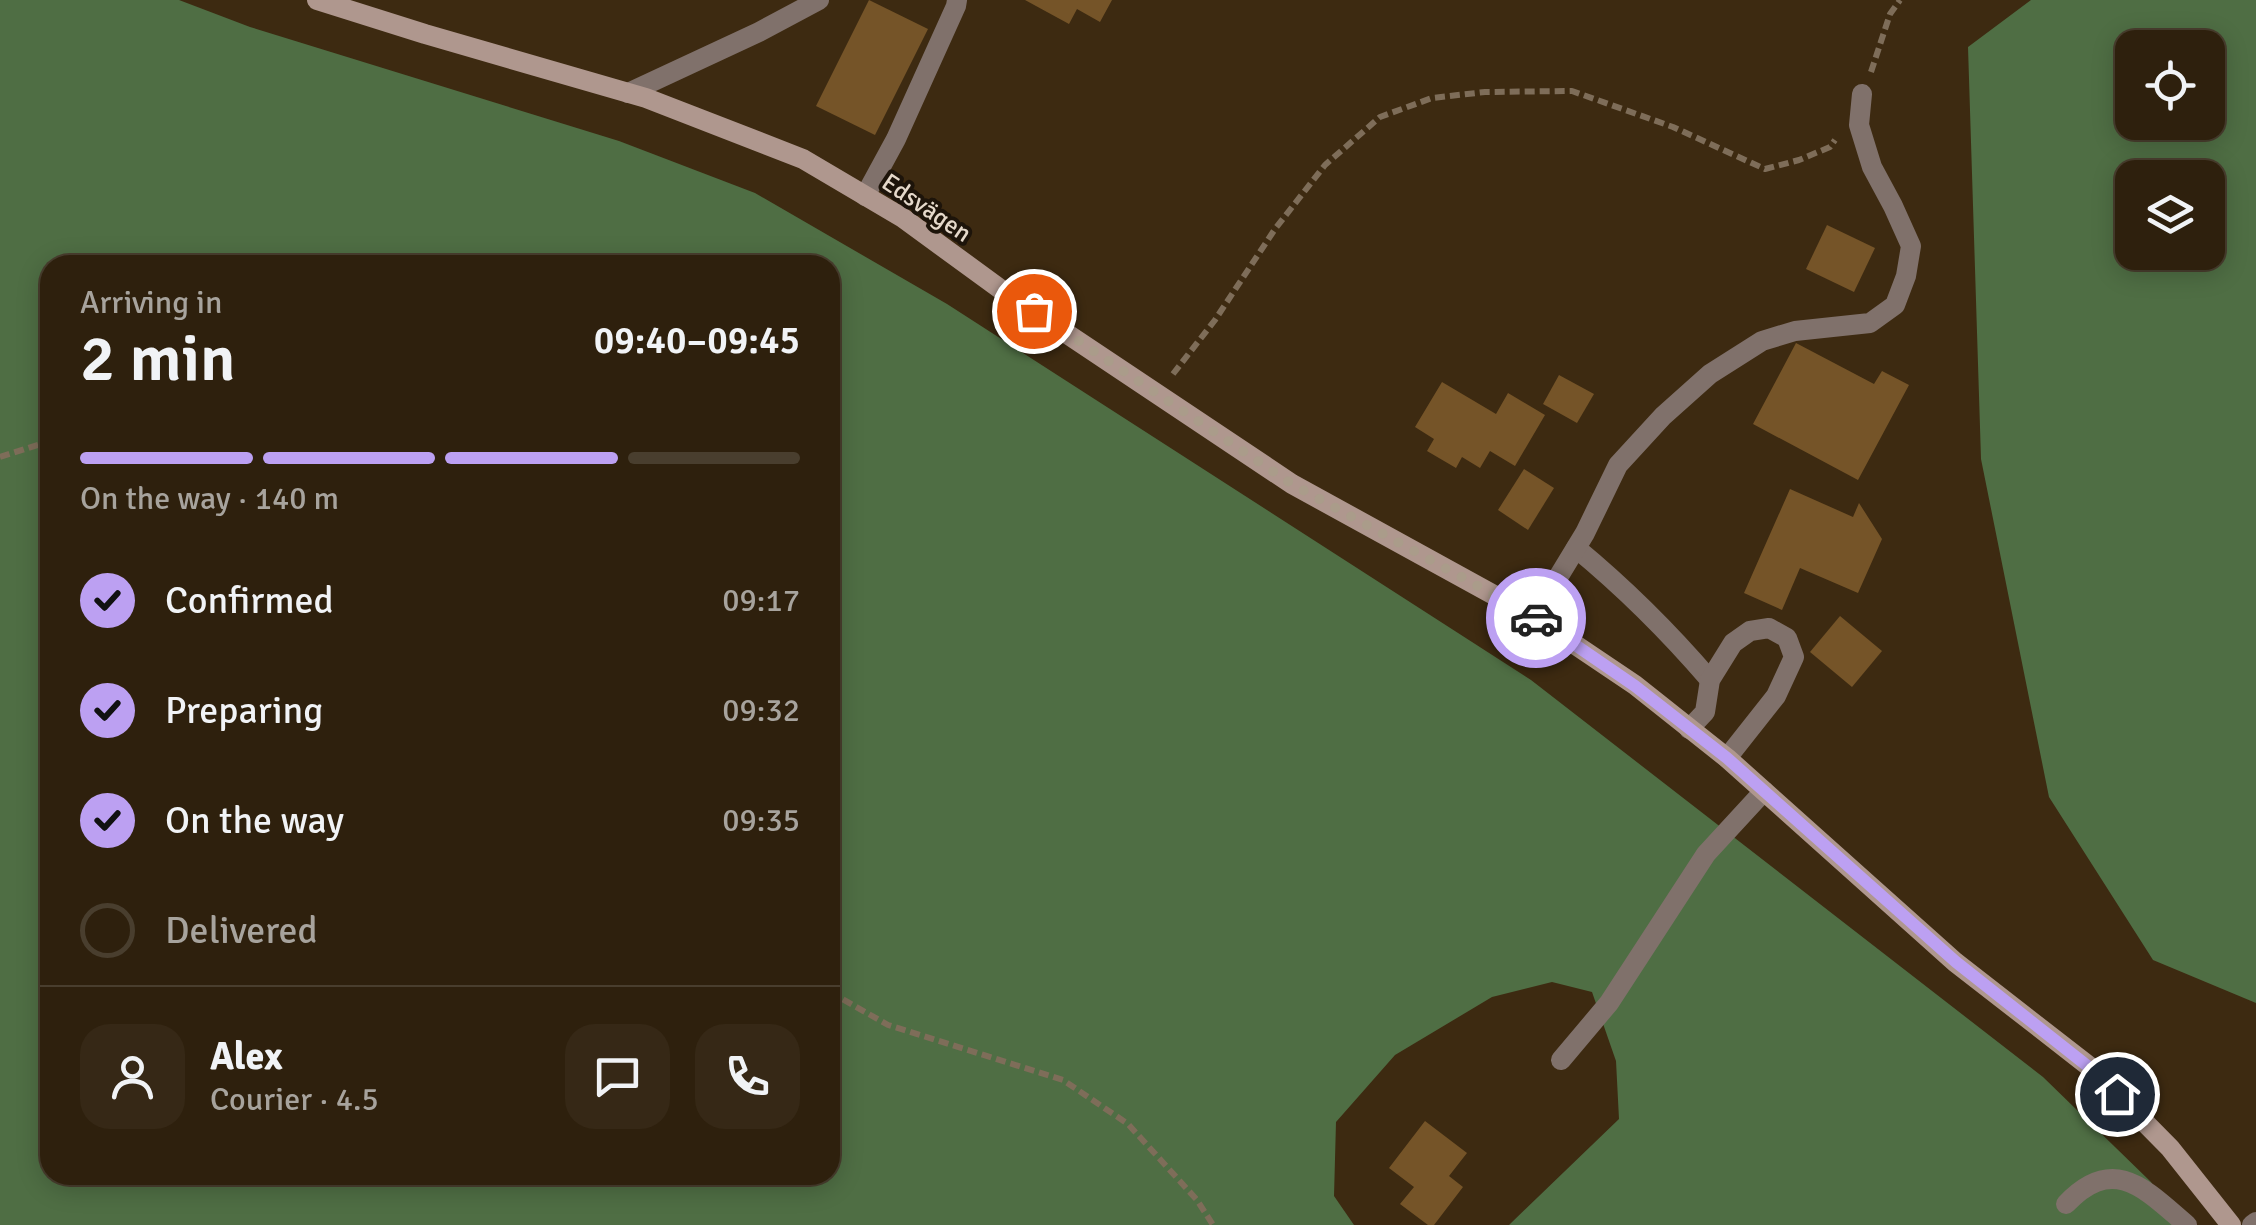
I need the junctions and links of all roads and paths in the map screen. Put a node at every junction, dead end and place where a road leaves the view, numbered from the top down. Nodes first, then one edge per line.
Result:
1 (317, 0) edge
2 (820, 0) edge
3 (957, 0) edge
4 (1900, 0) edge
5 (628, 93) junction
6 (1862, 94) junction
7 (865, 196) junction
8 (1157, 394) junction
9 (40, 445) edge
10 (0, 457) edge
11 (1576, 548) junction
12 (1534, 617) junction
13 (1710, 680) junction
14 (1688, 729) junction
15 (1727, 758) junction
16 (1764, 792) junction
17 (840, 998) edge
18 (1561, 1060) dead end
19 (2066, 1204) dead end
20 (1213, 1225) edge
21 (2187, 1225) edge
22 (2231, 1225) edge

1 - 5 street, Edsvägen
2 - 5 lane
3 - 7 lane
4 - 6 path
5 - 7 street, Edsvägen
6 - 8 path
6 - 11 lane
7 - 8 street, Edsvägen
8 - 12 street, Edsvägen
9 - 10 path
11 - 12 lane
11 - 13 lane
12 - 14 street, Edsvägen
13 - 14 lane
13 - 15 lane
14 - 15 street, Edsvägen
15 - 16 street, Edsvägen
16 - 18 lane
16 - 22 street, Edsvägen
17 - 20 path
19 - 21 lane

